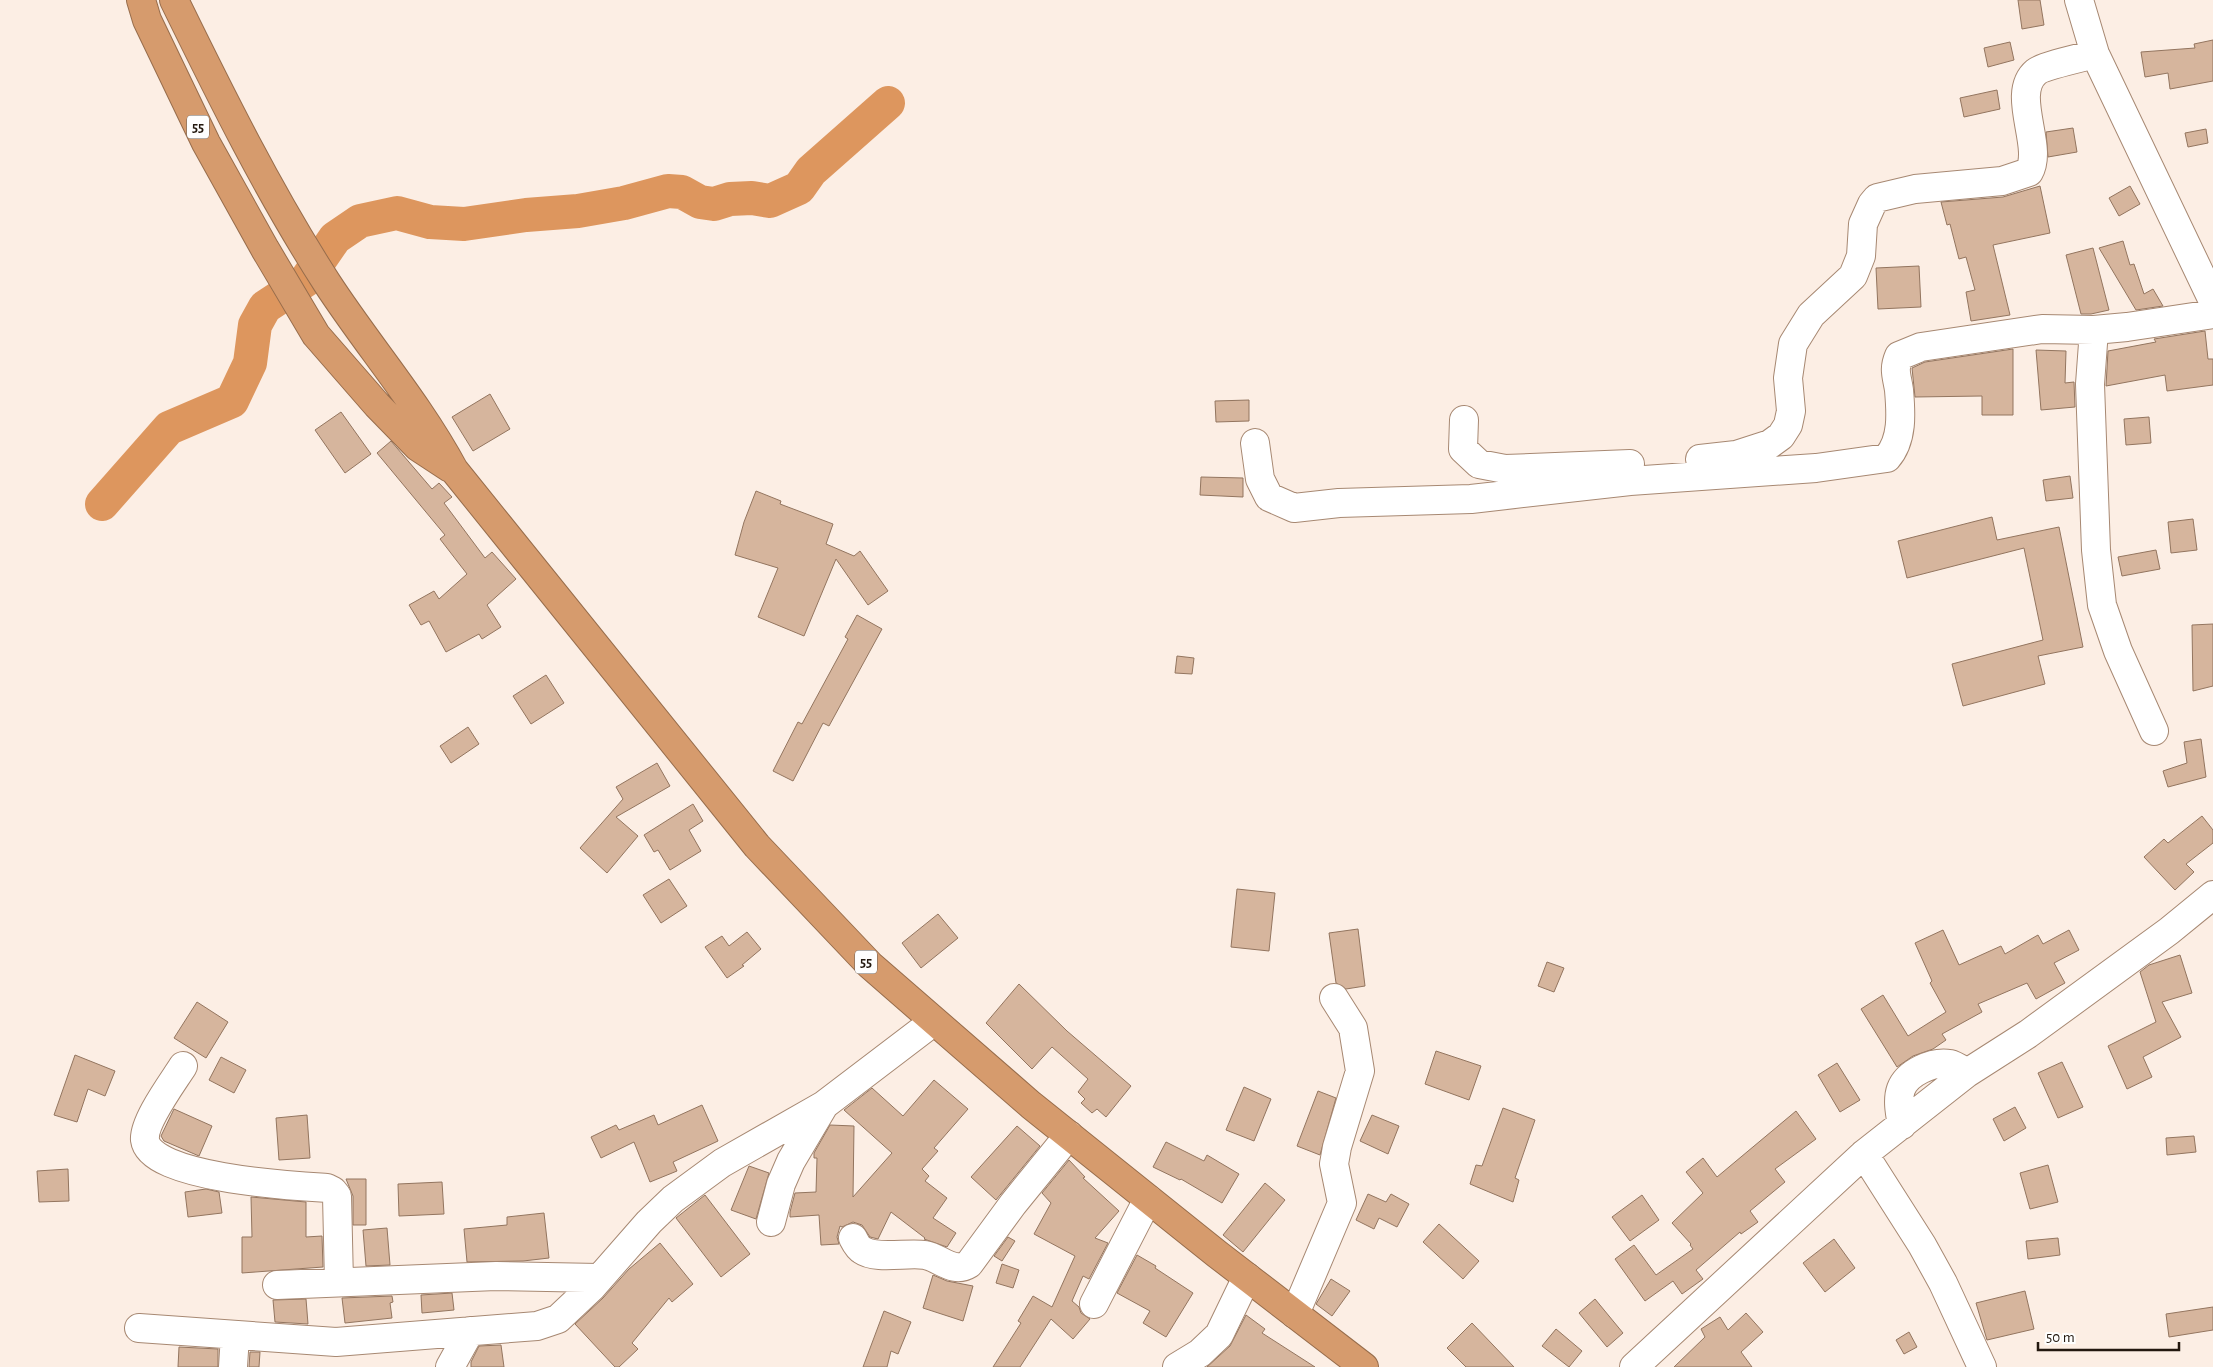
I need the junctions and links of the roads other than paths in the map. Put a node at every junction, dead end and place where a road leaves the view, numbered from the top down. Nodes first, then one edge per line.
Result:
1 (142, 0) edge
2 (174, 0) edge
3 (2079, 0) edge
4 (2095, 54) junction
5 (2213, 301) edge
6 (2213, 314) edge
7 (2094, 330) junction
8 (1464, 420) dead end
9 (1255, 443) dead end
10 (454, 470) junction
11 (2154, 731) dead end
12 (2213, 895) edge
13 (1334, 998) dead end
14 (933, 1022) junction
15 (183, 1066) dead end
16 (824, 1105) junction
17 (1069, 1135) junction
18 (1864, 1154) junction
19 (1148, 1199) junction
20 (771, 1222) dead end
21 (853, 1238) dead end
22 (1247, 1277) junction
23 (599, 1278) junction
24 (338, 1282) junction
25 (277, 1284) dead end
26 (1094, 1304) dead end
27 (1295, 1314) junction
28 (139, 1328) dead end
29 (470, 1331) junction
30 (235, 1335) junction
31 (233, 1367) edge
32 (450, 1367) edge
33 (1177, 1367) edge
34 (1364, 1367) edge
35 (1634, 1367) edge
36 (1982, 1367) edge

1 - 10 highway, 55
2 - 10 highway, 55
3 - 4 street
4 - 5 street
4 - 8 street
6 - 7 street
7 - 9 street
7 - 11 street
10 - 14 highway, 55
12 - 18 street
13 - 27 street
14 - 16 street
14 - 17 highway, 55
15 - 24 street
16 - 20 street
16 - 23 street
17 - 19 highway, 55
17 - 21 street
18 - 35 street
18 - 36 street
19 - 22 highway, 55
19 - 26 street
22 - 27 highway, 55
22 - 33 street
23 - 24 street
23 - 29 street
24 - 25 street
27 - 34 highway, 55
28 - 30 street
29 - 30 street
29 - 32 street
30 - 31 street

